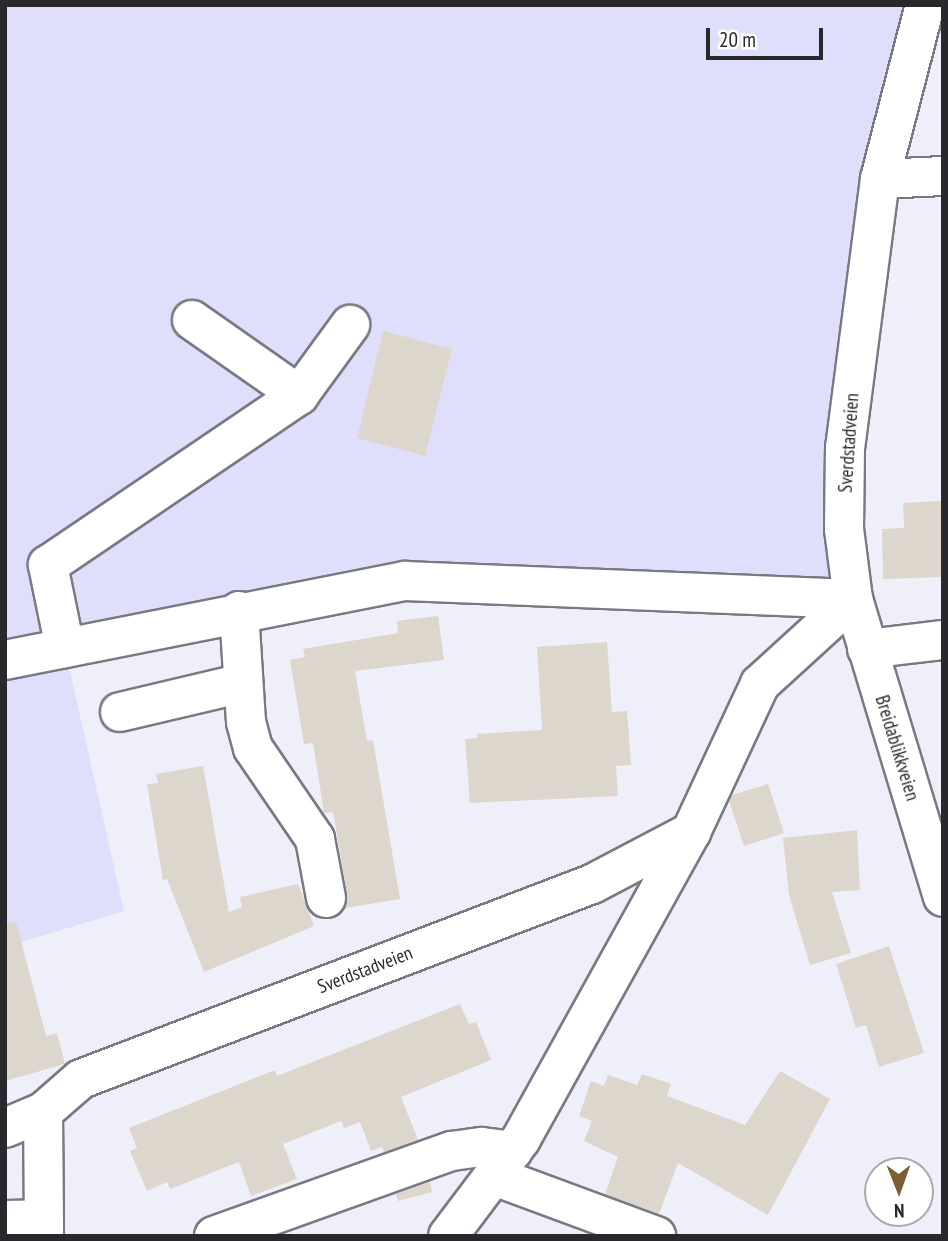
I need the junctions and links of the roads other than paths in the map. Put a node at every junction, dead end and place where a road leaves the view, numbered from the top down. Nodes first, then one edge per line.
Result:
1 (925, 5) edge
2 (943, 176) edge
3 (880, 179) junction
4 (192, 320) dead end
5 (350, 325) dead end
6 (299, 395) junction
7 (853, 599) junction
8 (239, 611) junction
9 (943, 640) edge
10 (65, 648) junction
11 (867, 649) junction
12 (5, 660) edge
13 (243, 683) junction
14 (120, 712) dead end
15 (691, 832) junction
16 (943, 897) edge
17 (326, 898) dead end
18 (43, 1112) junction
19 (5, 1128) edge
20 (503, 1164) junction
21 (5, 1220) edge
22 (44, 1227) edge
23 (214, 1236) edge
24 (448, 1236) edge
25 (656, 1236) edge

1 - 3 street, Sverdstadveien
2 - 3 street
3 - 7 street, Sverdstadveien
4 - 6 street
5 - 6 street
6 - 10 street
7 - 8 street
7 - 11 street, Breidablikkveien
7 - 15 street
8 - 10 street
8 - 13 street
9 - 11 street
10 - 12 street
11 - 16 street, Breidablikkveien
13 - 14 street
13 - 17 street
15 - 18 street, Sverdstadveien
15 - 20 street
18 - 19 street, Sverdstadveien
18 - 22 street
20 - 23 street
20 - 24 street
20 - 25 street
21 - 22 street

